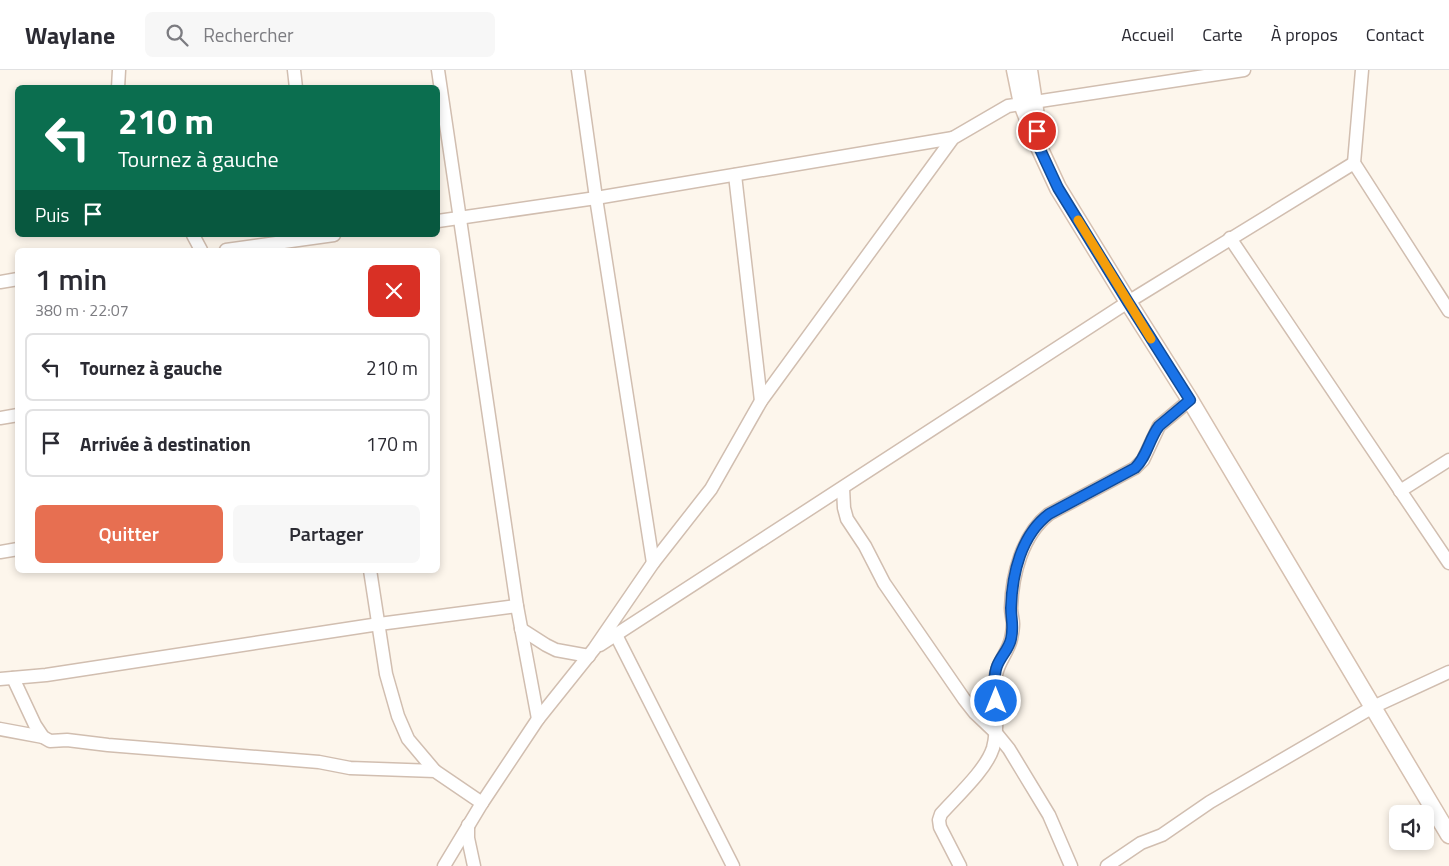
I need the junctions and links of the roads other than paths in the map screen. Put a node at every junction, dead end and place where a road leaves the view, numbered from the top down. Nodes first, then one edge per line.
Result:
1 (119, 70) edge
2 (294, 70) edge
3 (438, 70) edge
4 (578, 70) edge
5 (1015, 70) edge
6 (1029, 70) edge
7 (1244, 70) edge
8 (1362, 70) edge
9 (118, 85) edge
10 (296, 85) edge
11 (1028, 103) junction
12 (954, 138) junction
13 (1354, 163) junction
14 (735, 175) junction
15 (596, 198) junction
16 (460, 218) junction
17 (440, 221) edge
18 (194, 237) edge
19 (327, 237) edge
20 (1230, 238) junction
21 (314, 241) edge
22 (201, 248) edge
23 (246, 248) edge
24 (15, 280) edge
25 (0, 282) edge
26 (1128, 302) junction
27 (1449, 311) edge
28 (1190, 400) junction
29 (761, 401) junction
30 (15, 416) edge
31 (0, 418) edge
32 (1449, 460) edge
33 (843, 488) junction
34 (1400, 491) junction
35 (15, 550) edge
36 (0, 552) edge
37 (653, 562) junction
38 (1449, 563) edge
39 (370, 573) edge
40 (517, 606) junction
41 (379, 624) junction
42 (521, 629) junction
43 (616, 635) junction
44 (591, 653) junction
45 (1449, 672) edge
46 (3, 678) edge
47 (1373, 707) junction
48 (538, 719) junction
49 (0, 729) edge
50 (996, 734) junction
51 (43, 737) junction
52 (435, 771) junction
53 (482, 803) junction
54 (468, 825) junction
55 (1449, 835) edge
56 (444, 866) edge
57 (474, 866) edge
58 (733, 866) edge
59 (960, 866) edge
60 (1071, 866) edge
61 (1107, 866) edge

1 - 9 street
2 - 10 street
3 - 16 street
4 - 15 street
5 - 11 main road
6 - 11 main road
7 - 11 street
8 - 13 street
11 - 12 street
11 - 26 main road
12 - 14 street
12 - 29 street
13 - 20 street
13 - 27 street
14 - 15 street
14 - 29 street
15 - 16 street
15 - 37 street
16 - 17 street
16 - 40 street
18 - 22 street
19 - 21 street
20 - 26 street
20 - 34 street
21 - 23 street
24 - 25 street
26 - 28 main road
26 - 33 street
28 - 47 main road
28 - 50 street
29 - 37 street
30 - 31 street
32 - 34 street
33 - 43 street
33 - 50 street
34 - 38 street
35 - 36 street
37 - 44 street
39 - 41 street
40 - 41 street
40 - 42 street
41 - 46 street
41 - 52 street
42 - 44 street
42 - 48 street
43 - 44 street
43 - 58 street
44 - 48 street
45 - 47 street
46 - 51 street
47 - 55 main road
47 - 61 street
48 - 53 street
49 - 51 street
50 - 59 street
50 - 60 street
51 - 52 street
52 - 53 street
53 - 54 street
54 - 56 street
54 - 57 street

